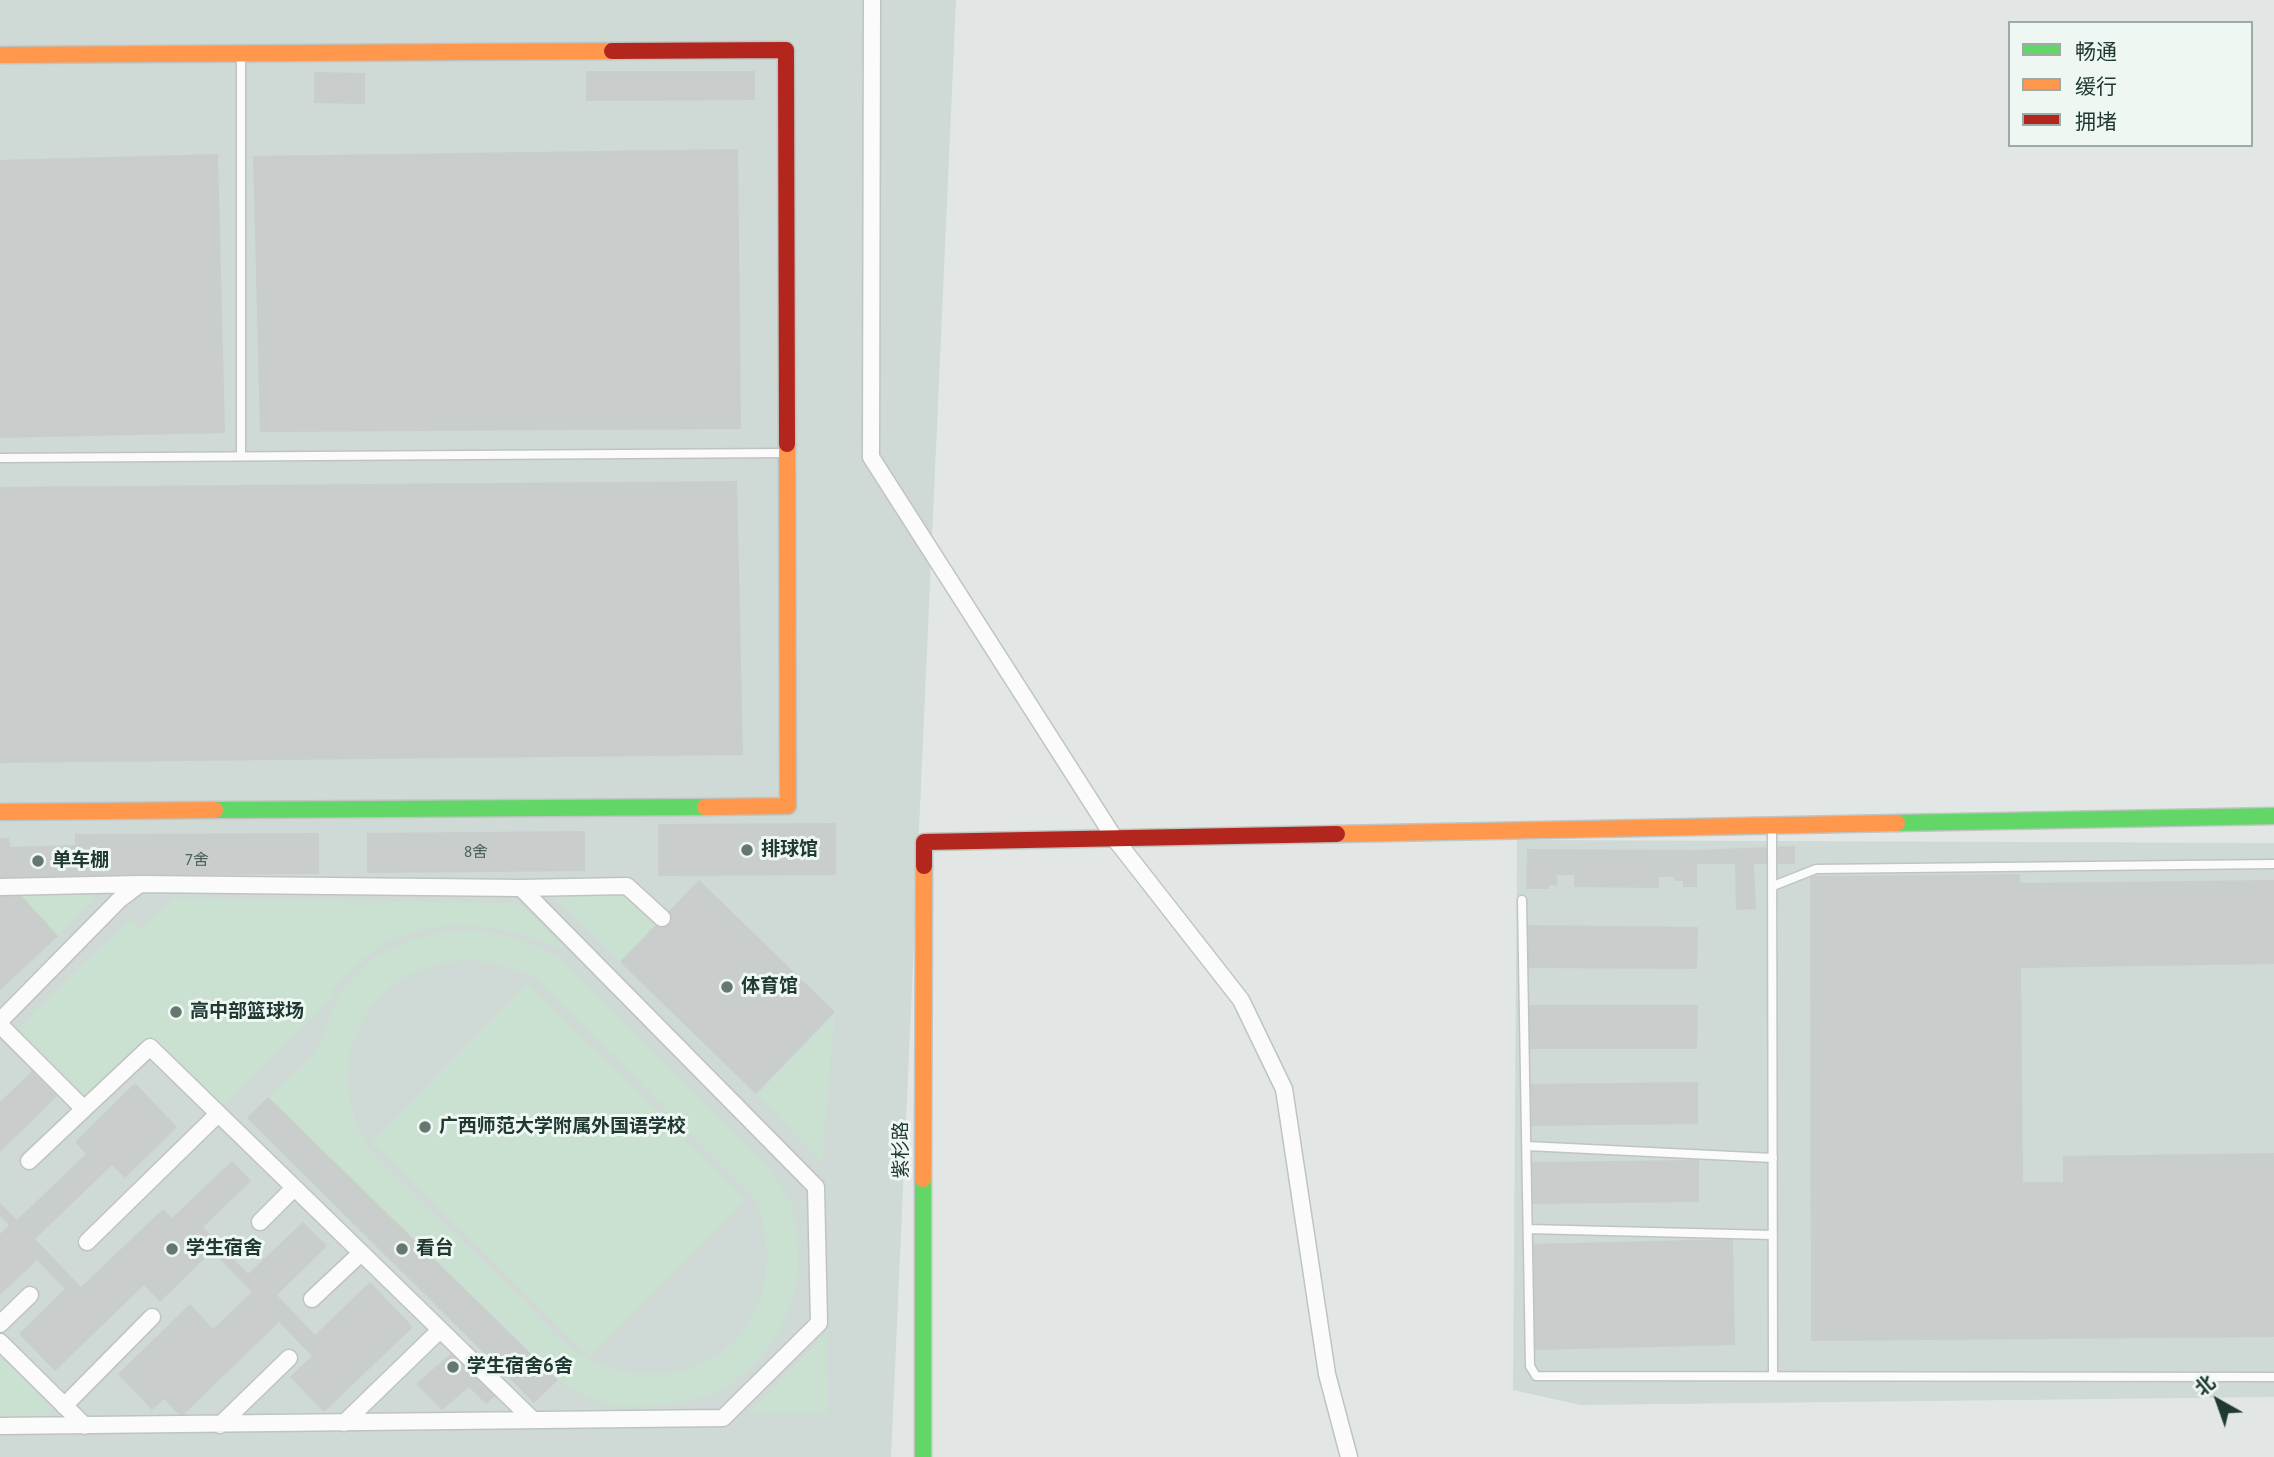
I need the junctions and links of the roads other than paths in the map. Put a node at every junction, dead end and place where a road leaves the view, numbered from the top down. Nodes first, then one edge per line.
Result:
1 (872, 0) edge
2 (241, 54) junction
3 (0, 55) edge
4 (786, 453) junction
5 (241, 456) junction
6 (0, 458) edge
7 (0, 812) edge
8 (2274, 816) edge
9 (1772, 826) junction
10 (1115, 839) junction
11 (2274, 864) edge
12 (140, 884) junction
13 (1773, 886) junction
14 (0, 887) edge
15 (521, 888) junction
16 (1522, 900) dead end
17 (662, 918) dead end
18 (0, 1023) edge
19 (85, 1109) junction
20 (218, 1114) junction
21 (1527, 1146) junction
22 (1773, 1158) junction
23 (29, 1161) dead end
24 (294, 1188) junction
25 (260, 1222) dead end
26 (1528, 1229) junction
27 (1773, 1235) junction
28 (87, 1241) dead end
29 (361, 1253) junction
30 (30, 1296) dead end
31 (312, 1299) dead end
32 (152, 1317) dead end
33 (0, 1324) edge
34 (440, 1330) junction
35 (0, 1342) edge
36 (289, 1358) dead end
37 (1773, 1376) junction
38 (2274, 1377) edge
39 (64, 1406) junction
40 (533, 1420) junction
41 (344, 1423) junction
42 (220, 1424) junction
43 (0, 1426) edge
44 (85, 1426) junction
45 (923, 1457) edge
46 (1349, 1457) edge

1 - 10 street
2 - 3 street
2 - 4 street
2 - 5 lane
4 - 5 lane
4 - 7 street
5 - 6 lane
8 - 9 street
9 - 10 street
9 - 13 lane
10 - 45 street, 紫杉路
10 - 46 street
11 - 13 lane
12 - 14 street
12 - 15 street
12 - 18 street
13 - 22 lane
15 - 17 street
15 - 40 street
16 - 21 lane
18 - 19 street
19 - 20 street
19 - 23 street
20 - 24 street
20 - 28 street
21 - 22 lane
21 - 26 lane
22 - 27 lane
24 - 25 street
24 - 29 street
26 - 27 lane
26 - 37 lane
27 - 37 lane
29 - 31 street
29 - 34 street
30 - 33 street
32 - 39 street
34 - 40 street
34 - 41 street
35 - 39 street
36 - 42 street
37 - 38 lane
39 - 44 street
40 - 41 street
41 - 42 street
42 - 44 street
43 - 44 street

